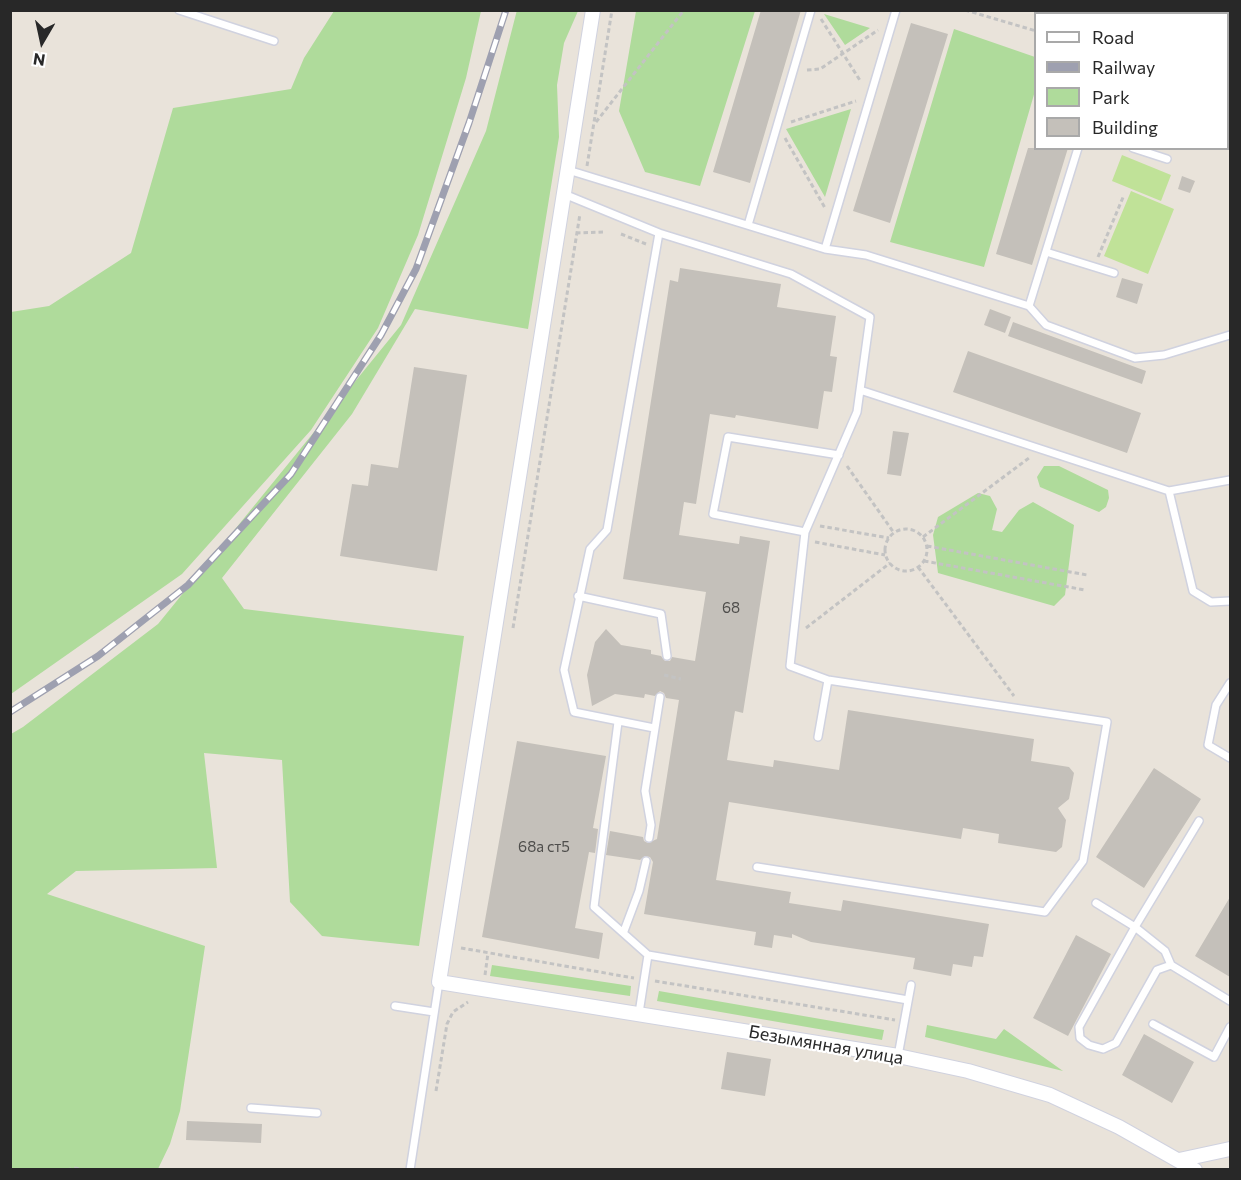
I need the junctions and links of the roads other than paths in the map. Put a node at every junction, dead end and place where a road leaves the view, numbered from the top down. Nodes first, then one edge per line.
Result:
1 (593, 10) edge
2 (811, 10) edge
3 (896, 10) edge
4 (180, 11) edge
5 (274, 41) dead end
6 (1077, 150) edge
7 (1139, 150) edge
8 (1167, 159) dead end
9 (568, 170) junction
10 (564, 194) junction
11 (748, 225) junction
12 (659, 233) junction
13 (825, 249) junction
14 (1046, 252) junction
15 (1114, 273) dead end
16 (1029, 306) junction
17 (1230, 335) edge
18 (860, 390) junction
19 (839, 454) junction
20 (1230, 480) edge
21 (1169, 491) junction
22 (804, 536) junction
23 (578, 596) junction
24 (1230, 601) edge
25 (667, 656) dead end
26 (828, 680) junction
27 (1230, 683) edge
28 (660, 697) dead end
29 (618, 722) junction
30 (654, 728) junction
31 (818, 737) dead end
32 (1230, 758) edge
33 (1199, 821) dead end
34 (649, 838) dead end
35 (646, 861) dead end
36 (757, 867) dead end
37 (1096, 903) dead end
38 (1135, 927) junction
39 (624, 931) junction
40 (648, 955) junction
41 (1171, 964) junction
42 (439, 982) junction
43 (911, 985) dead end
44 (908, 1000) junction
45 (1230, 1001) edge
46 (395, 1006) dead end
47 (434, 1012) junction
48 (639, 1013) junction
49 (1153, 1024) dead end
50 (1230, 1027) edge
51 (898, 1056) junction
52 (250, 1108) dead end
53 (317, 1113) dead end
54 (1230, 1149) edge
55 (1179, 1160) junction
56 (410, 1170) edge
57 (1195, 1170) edge

1 - 9 street
2 - 11 lane
3 - 13 lane
4 - 5 lane
6 - 14 lane
7 - 8 lane
9 - 10 street
9 - 11 lane
10 - 12 lane
10 - 42 street
11 - 13 lane
12 - 18 lane
12 - 23 lane
13 - 16 lane
14 - 15 lane
14 - 16 lane
16 - 17 lane
18 - 19 lane
18 - 21 lane
19 - 22 lane
19 - 22 lane
20 - 21 lane
21 - 24 lane
22 - 26 lane
23 - 25 lane
23 - 29 lane
26 - 31 lane
26 - 36 lane
27 - 32 lane
28 - 30 lane
29 - 30 lane
29 - 39 lane
30 - 34 lane
33 - 38 lane
35 - 39 lane
37 - 38 lane
38 - 41 lane
38 - 41 lane
39 - 40 lane
40 - 44 lane
40 - 48 lane
41 - 45 lane
42 - 47 lane
42 - 48 street, Безымянная улица
43 - 44 lane
44 - 51 lane
46 - 47 lane
47 - 56 lane
48 - 51 street, Безымянная улица
49 - 50 lane
51 - 55 street, Безымянная улица
52 - 53 lane
54 - 55 street
55 - 57 street, Безымянная улица

